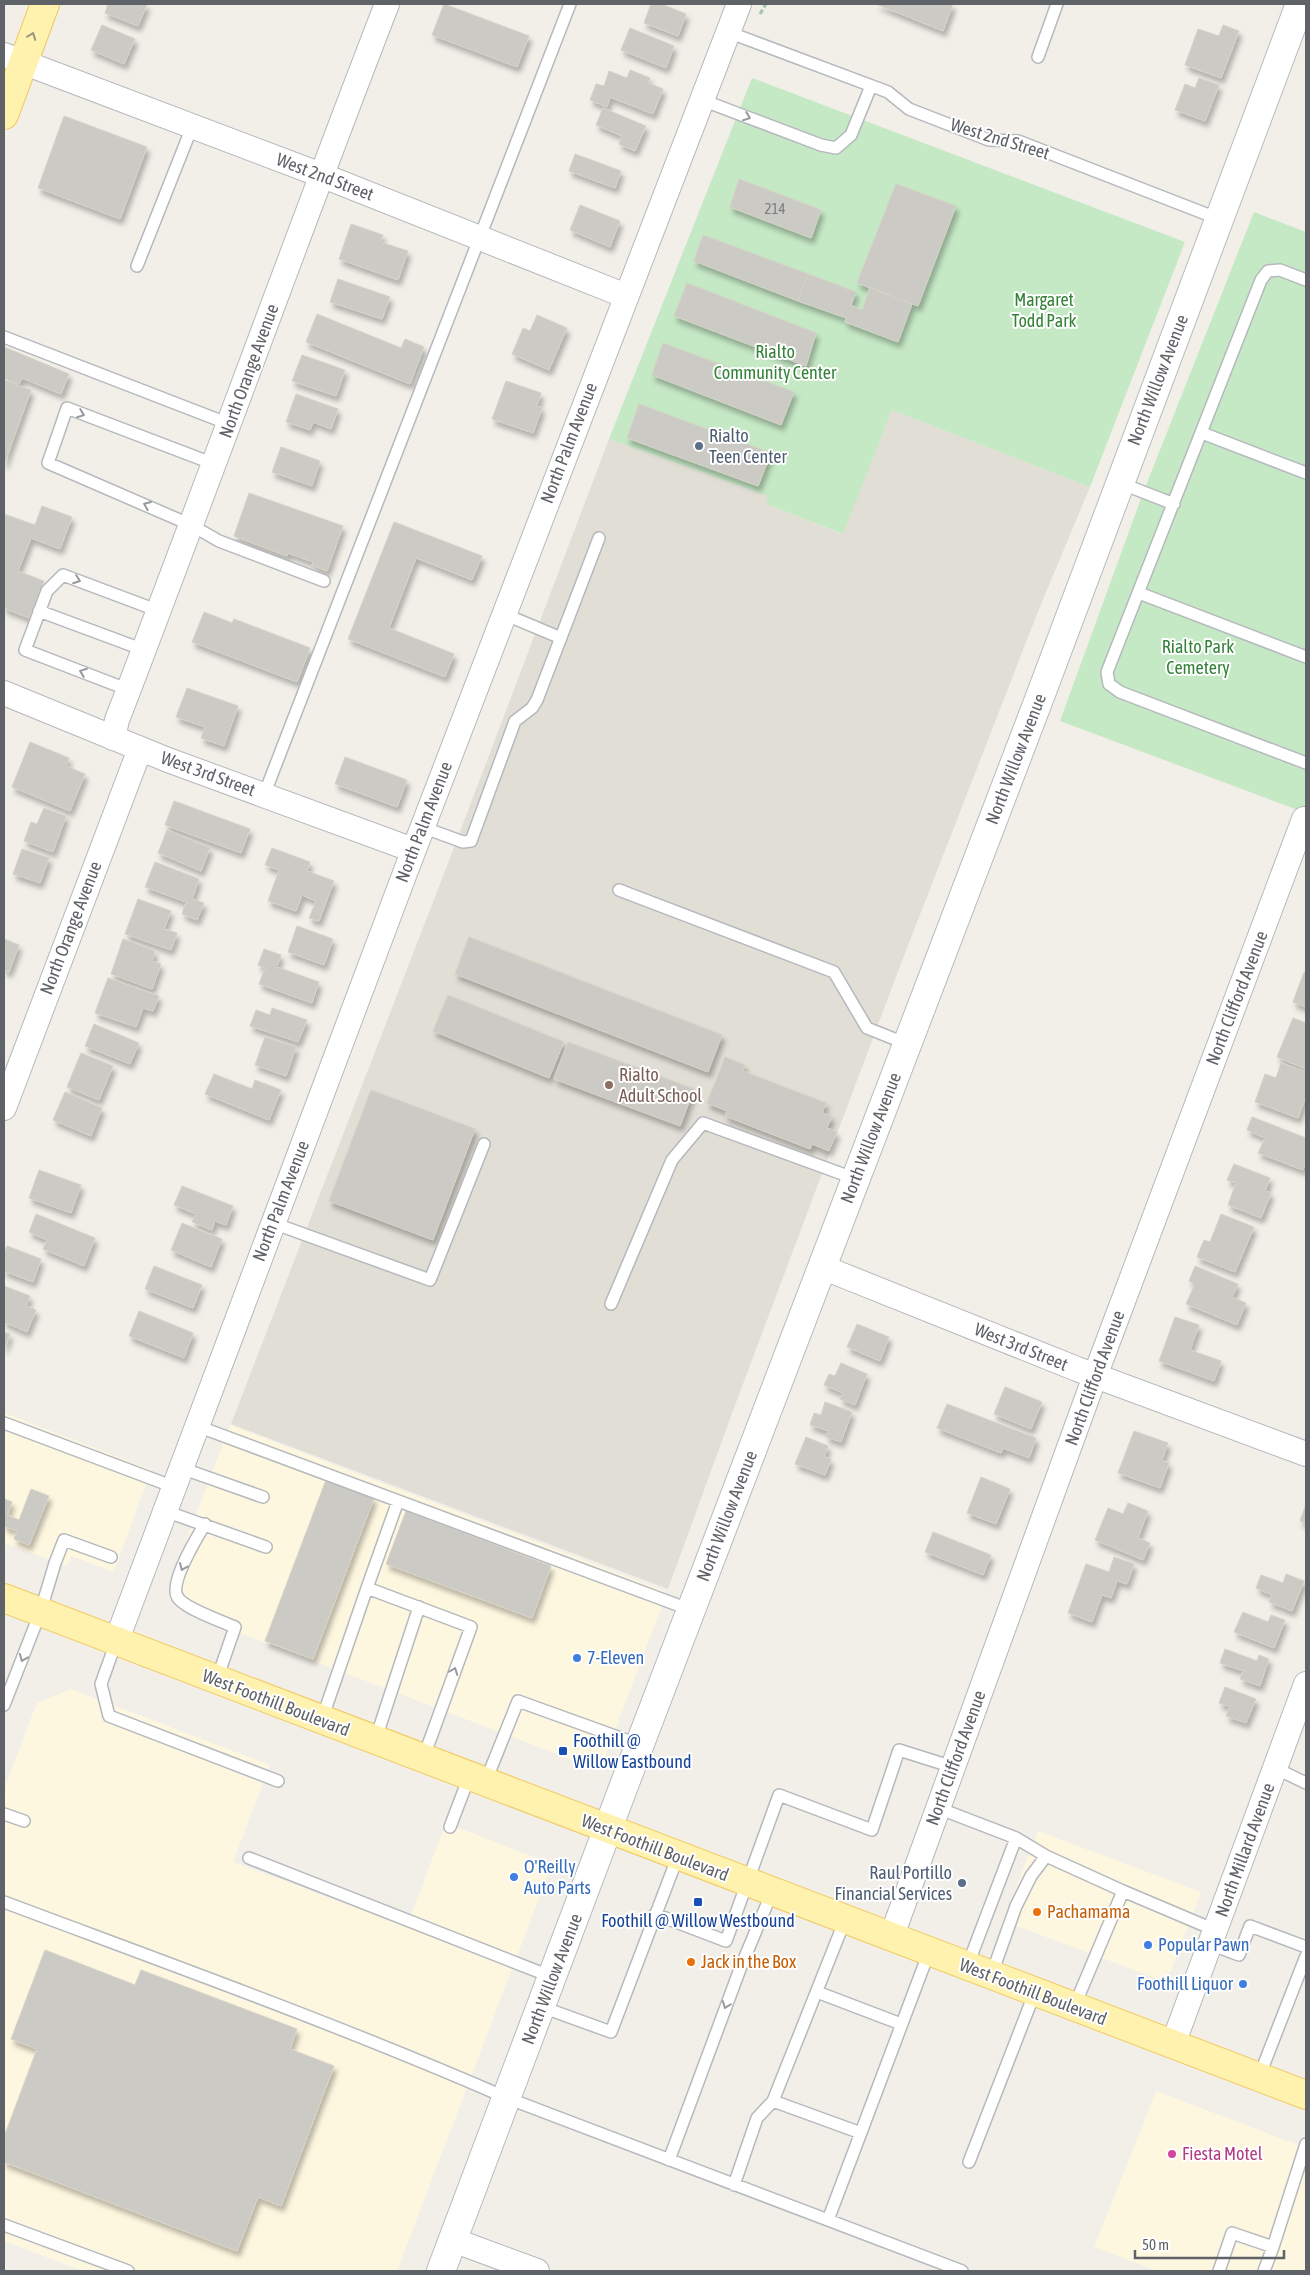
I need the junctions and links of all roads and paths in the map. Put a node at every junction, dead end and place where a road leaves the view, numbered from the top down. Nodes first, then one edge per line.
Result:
1 (45, 4) edge
2 (387, 4) edge
3 (570, 4) edge
4 (739, 4) edge
5 (1057, 4) edge
6 (1300, 4) edge
7 (728, 32) junction
8 (1038, 57) dead end
9 (13, 59) edge
10 (871, 86) junction
11 (702, 100) junction
12 (4, 115) edge
13 (192, 127) junction
14 (321, 175) junction
15 (1219, 219) junction
16 (479, 238) junction
17 (137, 266) dead end
18 (1306, 280) edge
19 (626, 296) junction
20 (4, 337) edge
21 (229, 424) junction
22 (1202, 433) junction
23 (214, 464) junction
24 (1306, 472) edge
25 (1120, 483) junction
26 (1174, 504) junction
27 (191, 525) junction
28 (599, 538) dead end
29 (324, 581) dead end
30 (1139, 594) junction
31 (40, 611) junction
32 (159, 611) junction
33 (504, 614) junction
34 (561, 638) junction
35 (144, 650) junction
36 (1306, 657) edge
37 (129, 690) junction
38 (4, 693) edge
39 (113, 738) junction
40 (140, 749) junction
41 (1306, 763) edge
42 (264, 795) junction
43 (1304, 819) dead end
44 (422, 827) junction
45 (414, 850) junction
46 (619, 890) dead end
47 (907, 1044) junction
48 (4, 1108) edge
49 (484, 1144) dead end
50 (856, 1178) junction
51 (273, 1223) junction
52 (822, 1267) junction
53 (611, 1304) dead end
54 (1095, 1376) junction
55 (4, 1423) edge
56 (197, 1426) junction
57 (1306, 1454) edge
58 (178, 1477) junction
59 (263, 1497) dead end
60 (398, 1501) junction
61 (165, 1511) junction
62 (205, 1524) junction
63 (266, 1547) dead end
64 (111, 1557) dead end
65 (367, 1588) junction
66 (4, 1598) edge
67 (419, 1607) junction
68 (691, 1610) junction
69 (40, 1613) junction
70 (116, 1642) junction
71 (216, 1680) junction
72 (1306, 1684) edge
73 (4, 1705) edge
74 (322, 1721) junction
75 (375, 1741) junction
76 (640, 1745) junction
77 (423, 1759) junction
78 (953, 1767) junction
79 (1275, 1768) junction
80 (477, 1780) junction
81 (278, 1781) dead end
82 (1306, 1782) edge
83 (938, 1808) junction
84 (4, 1814) edge
85 (24, 1821) dead end
86 (450, 1827) dead end
87 (608, 1830) junction
88 (1016, 1838) junction
89 (678, 1856) junction
90 (1046, 1856) junction
91 (249, 1858) dead end
92 (759, 1888) junction
93 (1123, 1891) junction
94 (4, 1902) edge
95 (655, 1914) junction
96 (845, 1920) junction
97 (1212, 1937) junction
98 (891, 1938) junction
99 (1306, 1947) edge
100 (929, 1952) junction
101 (1306, 1956) edge
102 (979, 1971) junction
103 (553, 1977) junction
104 (817, 1992) junction
105 (1034, 1992) junction
106 (542, 2007) junction
107 (1074, 2007) junction
108 (901, 2024) junction
109 (1173, 2044) junction
110 (1259, 2077) junction
111 (1306, 2095) edge
112 (507, 2098) junction
113 (773, 2101) junction
114 (861, 2134) junction
115 (1306, 2144) edge
116 (669, 2160) junction
117 (969, 2162) dead end
118 (734, 2184) junction
119 (828, 2220) junction
120 (4, 2225) edge
121 (453, 2240) junction
122 (1273, 2247) junction
123 (128, 2271) edge
124 (441, 2271) edge
125 (537, 2271) edge
126 (962, 2271) edge
127 (1219, 2271) edge
128 (1264, 2271) edge

9 -> 1 main road
2 - 14 street, North Orange Avenue
3 - 16 lane
4 - 7 street, North Palm Avenue
5 - 8 lane
6 - 15 street, North Willow Avenue
7 - 10 lane, West 2nd Street
7 - 11 street, North Palm Avenue
9 - 12 main road
9 - 13 street, West 2nd Street
11 -> 10 lane
10 - 15 lane, West 2nd Street
11 - 19 street, North Palm Avenue
13 - 14 street, West 2nd Street
13 - 17 lane
14 - 16 street, West 2nd Street
14 - 21 street, North Orange Avenue
15 - 25 street, North Willow Avenue
16 - 19 street, West 2nd Street
16 - 42 lane
18 - 22 lane
19 - 33 street, North Palm Avenue
20 - 21 lane
21 - 23 street, North Orange Avenue
22 - 24 lane
22 - 26 lane
23 - 27 street, North Orange Avenue
27 -> 23 lane
25 - 26 lane
25 - 47 street, North Willow Avenue
26 - 30 lane
27 - 29 lane
27 - 32 street, North Orange Avenue
28 - 34 lane
30 - 36 lane
30 - 41 lane
31 -> 32 lane
31 - 35 lane
37 -> 31 lane
32 - 35 street, North Orange Avenue
33 - 34 lane
33 - 44 street, North Palm Avenue
34 - 44 lane
35 - 37 street, North Orange Avenue
37 - 39 street, North Orange Avenue
38 - 39 street, West 3rd Street
39 - 40 street, West 3rd Street
40 - 42 street, West 3rd Street
40 - 48 street, North Orange Avenue
42 - 45 street, West 3rd Street
43 - 54 street, North Clifford Avenue
44 - 45 street, North Palm Avenue
45 - 51 street, North Palm Avenue
46 - 47 lane
47 - 50 street, North Willow Avenue
49 - 51 lane
50 - 52 street, North Willow Avenue
50 - 53 lane
51 - 56 street, North Palm Avenue
52 - 54 street, West 3rd Street
52 - 68 street, North Willow Avenue
54 - 57 street, West 3rd Street
54 - 78 street, North Clifford Avenue
55 - 58 lane
56 - 58 street, North Palm Avenue
56 - 60 lane
58 - 59 lane
58 - 61 street, North Palm Avenue
60 - 65 lane
60 - 68 lane
61 - 62 lane
61 - 70 street, North Palm Avenue
62 - 63 lane
62 -> 71 lane
64 - 69 lane
65 - 67 lane
65 - 74 lane
66 - 69 main road, West Foothill Boulevard
67 - 75 lane
77 -> 67 lane
68 - 76 street, North Willow Avenue
69 - 70 main road, West Foothill Boulevard
69 -> 73 lane
70 - 71 main road, West Foothill Boulevard
70 - 81 lane
71 - 74 main road, West Foothill Boulevard
72 - 79 street, North Millard Avenue
74 - 75 main road, West Foothill Boulevard
75 - 77 main road, West Foothill Boulevard
76 - 80 lane
76 - 87 street, North Willow Avenue
77 - 80 main road, West Foothill Boulevard
78 - 83 street, North Clifford Avenue
78 - 92 lane
79 - 82 lane
79 - 97 street, North Millard Avenue
80 - 86 lane
80 - 87 main road, West Foothill Boulevard
83 - 88 lane
83 - 98 street, North Clifford Avenue
84 - 85 lane
87 - 89 main road, West Foothill Boulevard
87 - 103 street, North Willow Avenue
88 - 90 lane
88 - 102 lane
89 - 92 main road, West Foothill Boulevard
89 - 95 lane
90 - 93 lane
90 - 102 lane
91 - 103 lane
92 - 95 lane
92 - 96 main road, West Foothill Boulevard
92 -> 116 lane
93 - 97 lane
93 - 107 lane
94 - 112 lane
95 - 106 lane
96 - 98 main road, West Foothill Boulevard
96 - 104 lane
97 - 99 lane
97 - 109 street, North Millard Avenue
98 - 100 main road, West Foothill Boulevard
100 - 102 main road, West Foothill Boulevard
100 - 108 lane
101 - 110 lane
102 - 105 main road, West Foothill Boulevard
103 - 106 street, North Willow Avenue
104 - 108 lane
104 - 113 lane
105 - 107 main road, West Foothill Boulevard
105 - 117 lane
106 - 112 street, North Willow Avenue
107 - 109 main road, West Foothill Boulevard
108 - 114 lane
109 - 110 main road, West Foothill Boulevard
110 - 111 main road, West Foothill Boulevard
112 - 116 lane
112 - 121 street, North Willow Avenue
113 - 114 lane
113 - 118 lane
114 - 119 lane
115 - 122 lane
116 - 118 lane
118 - 119 lane
119 - 126 lane
120 - 123 lane
121 - 124 street, North Willow Avenue
121 - 125 street
122 - 127 lane
122 - 128 lane

